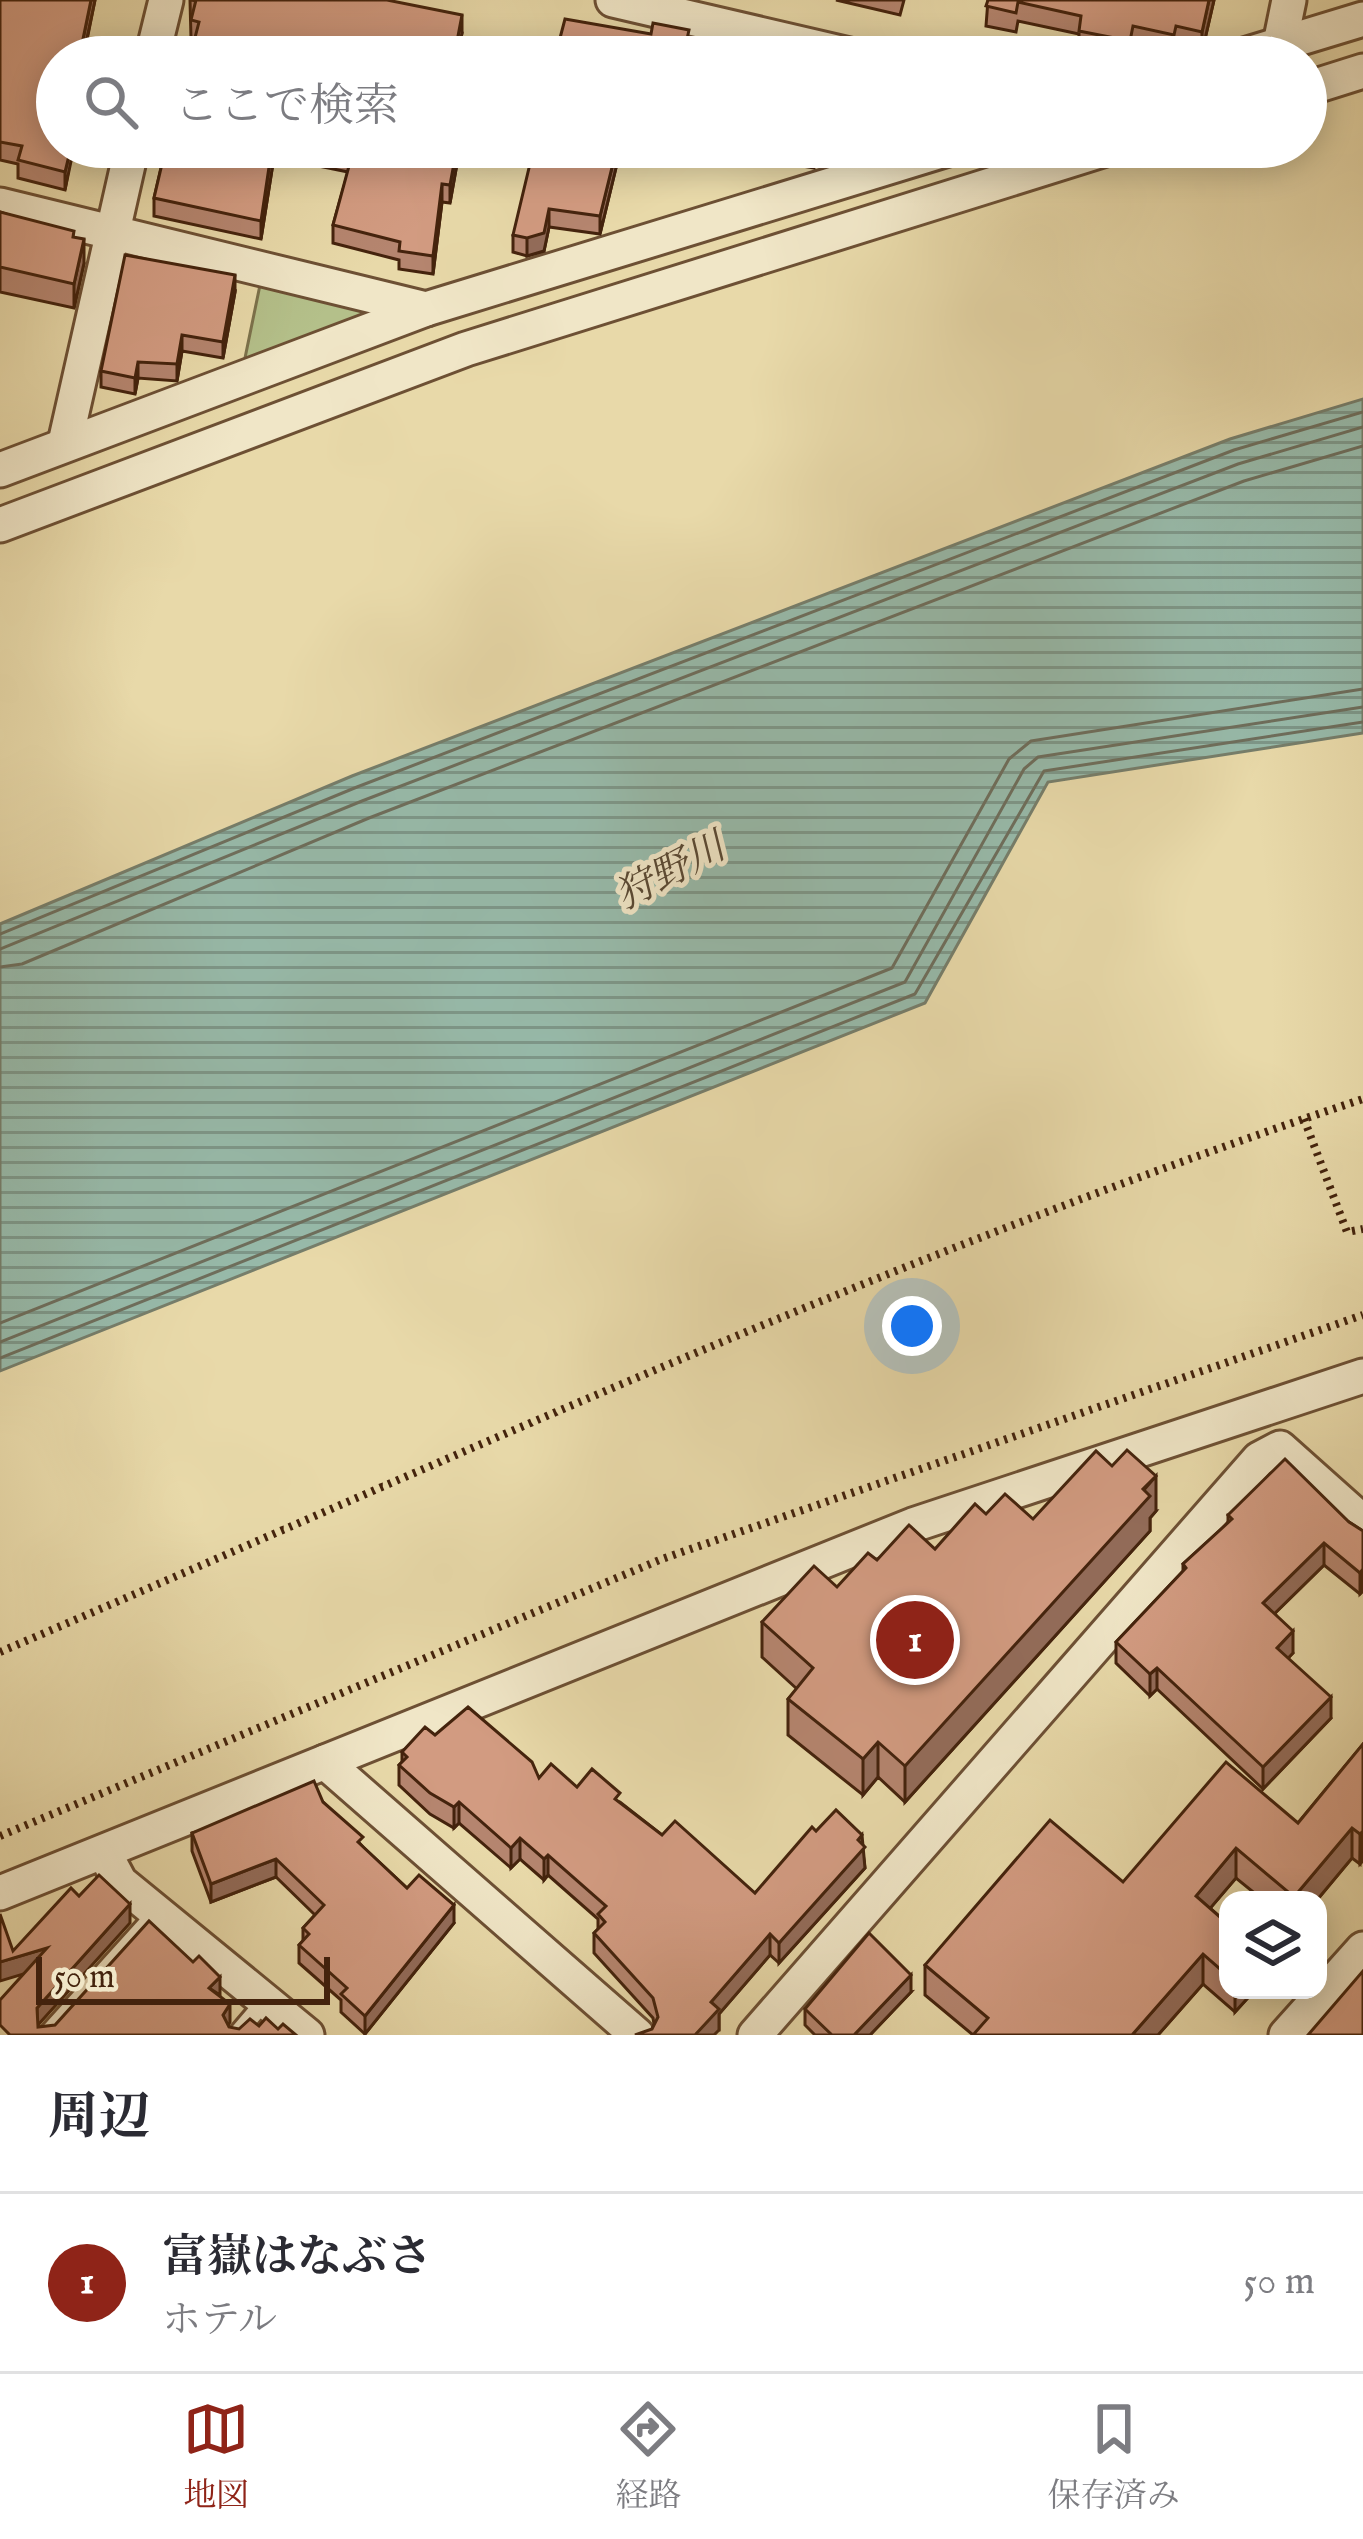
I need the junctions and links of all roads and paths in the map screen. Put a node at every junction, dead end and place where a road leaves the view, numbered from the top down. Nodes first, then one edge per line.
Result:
1 (166, 0) edge
2 (613, 0) edge
3 (1289, 0) edge
4 (1363, 19) edge
5 (157, 36) edge
6 (768, 36) edge
7 (1282, 36) edge
8 (1307, 36) edge
9 (1363, 71) edge
10 (1327, 82) edge
11 (127, 168) edge
12 (886, 168) edge
13 (1045, 168) edge
14 (0, 205) edge
15 (112, 231) junction
16 (426, 309) junction
17 (65, 443) junction
18 (0, 470) edge
19 (0, 525) edge
20 (1363, 1099) edge
21 (1304, 1118) junction
22 (1363, 1229) edge
23 (1363, 1315) edge
24 (1363, 1376) edge
25 (1363, 1522) edge
26 (0, 1652) edge
27 (325, 1762) junction
28 (0, 1836) edge
29 (104, 1852) junction
30 (0, 1893) edge
31 (156, 1913) junction
32 (1363, 1949) edge
33 (266, 2001) junction
34 (46, 2035) edge
35 (236, 2035) edge
36 (307, 2035) edge
37 (637, 2035) edge
38 (755, 2035) edge
39 (1286, 2035) edge

1 - 5 street
2 - 6 street
3 - 7 street
4 - 8 street
9 - 10 street
11 - 15 street
12 - 16 street
13 - 19 street
14 - 15 street
15 - 16 street
15 - 17 street
16 - 17 street
17 - 18 street
20 - 21 path
21 - 22 path
21 - 26 path
23 - 28 path
24 - 27 street
25 - 38 street
27 - 29 street
27 - 37 street
29 - 30 street
29 - 31 street
31 - 33 street
31 - 34 lane
32 - 39 street
33 - 35 lane
33 - 36 street

